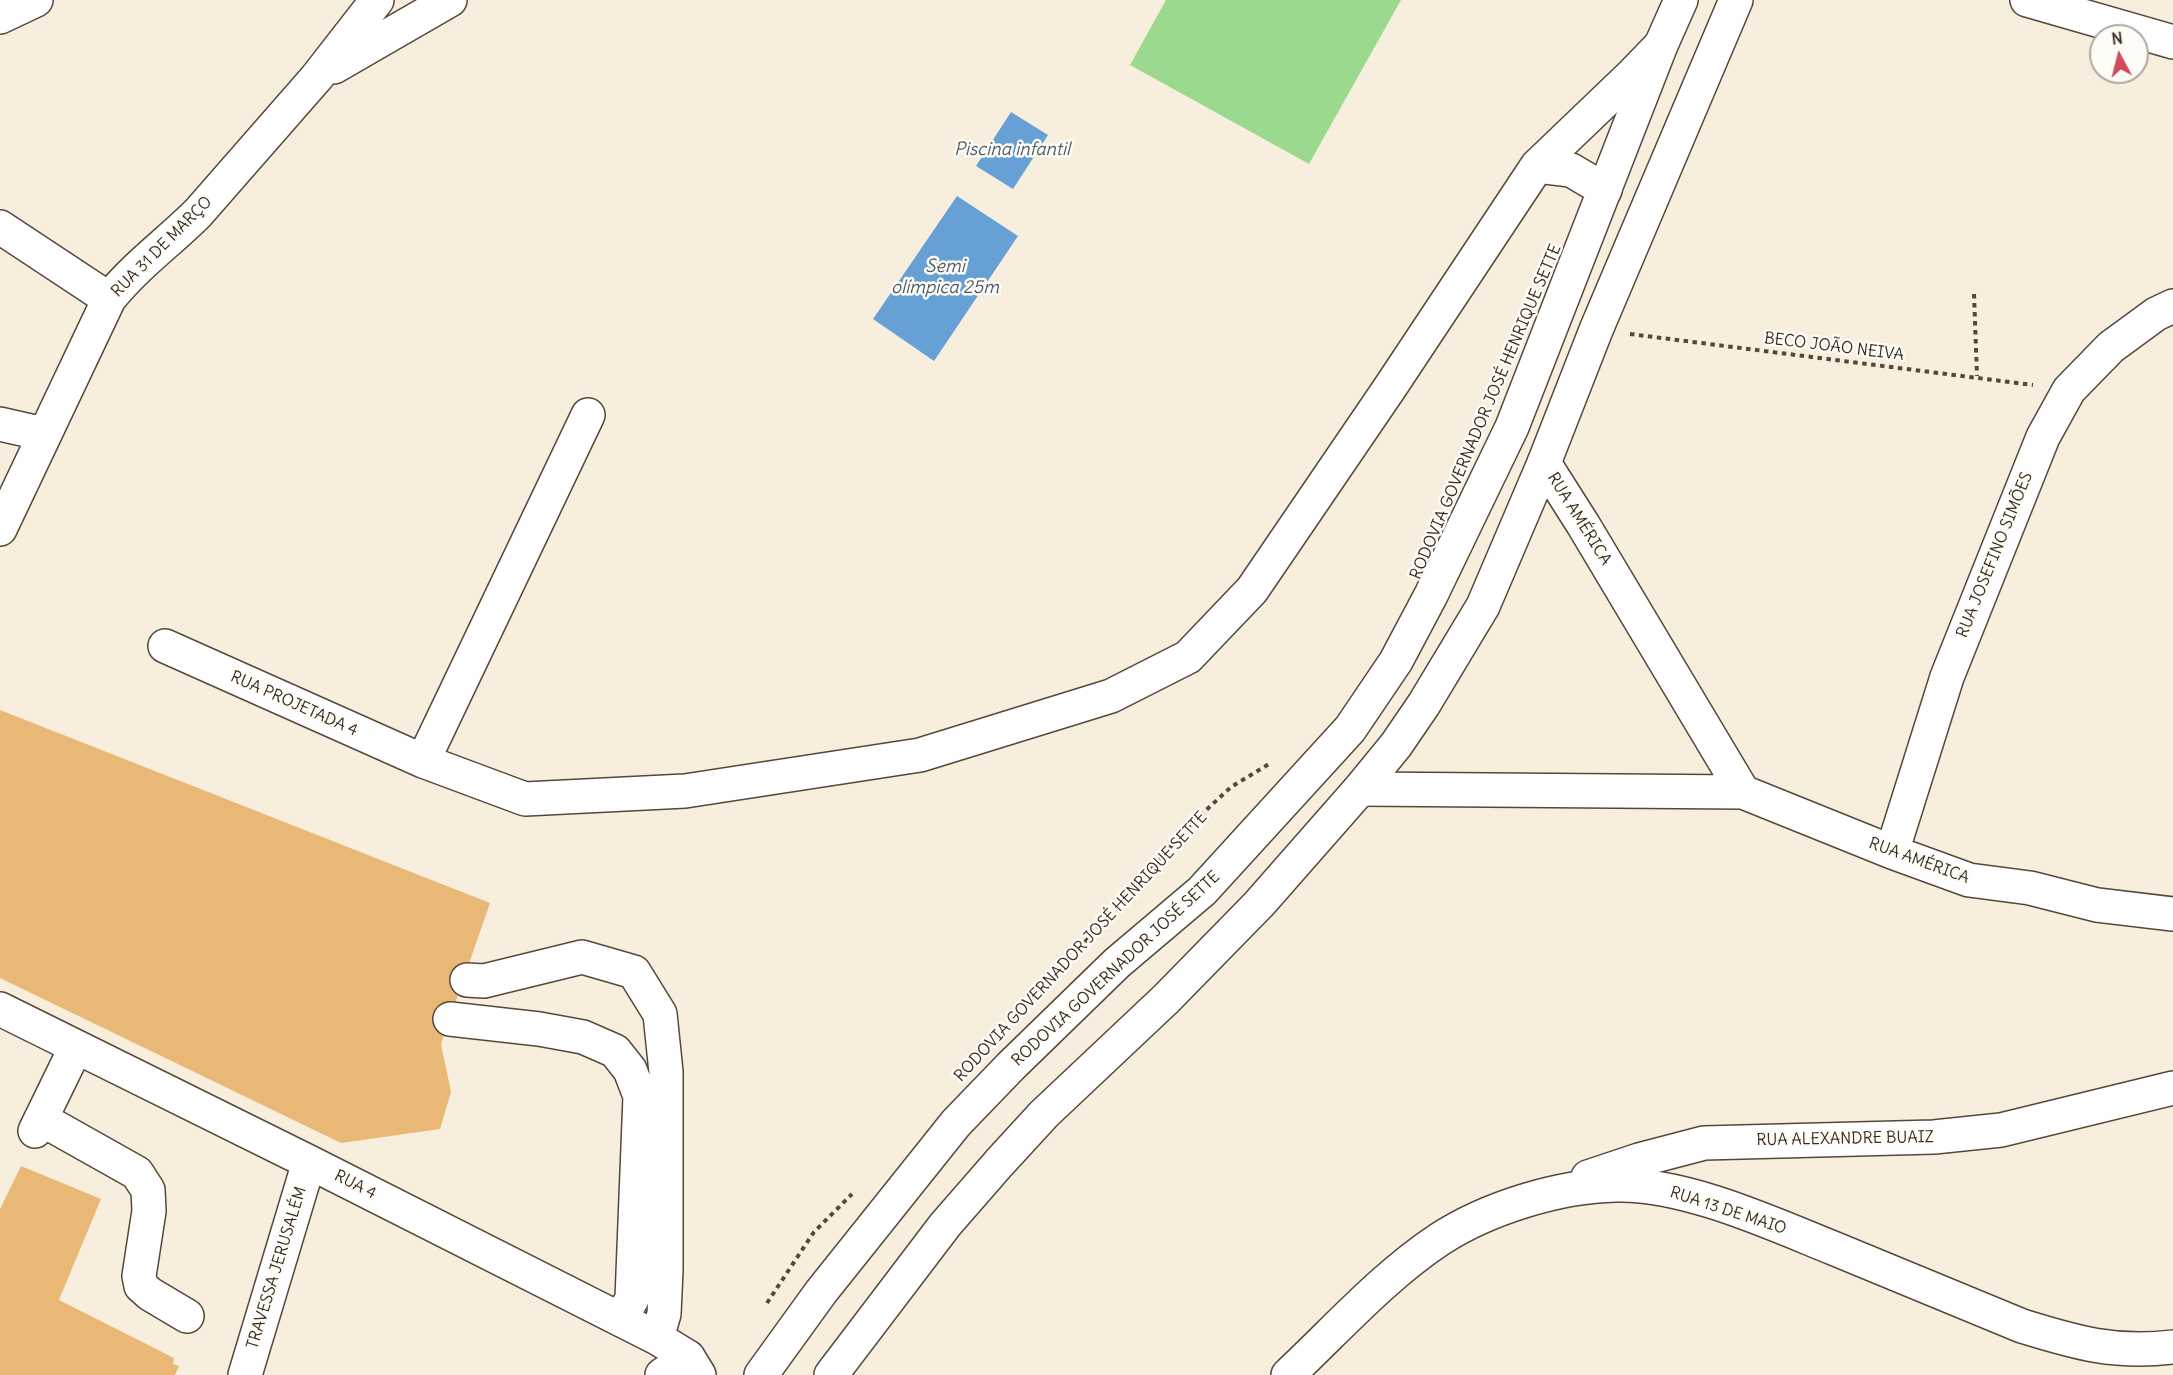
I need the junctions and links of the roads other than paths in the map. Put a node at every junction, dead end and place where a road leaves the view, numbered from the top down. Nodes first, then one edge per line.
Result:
1 (36, 0) edge
2 (377, 0) edge
3 (450, 0) edge
4 (1681, 0) edge
5 (1736, 0) edge
6 (2026, 0) edge
7 (0, 17) edge
8 (2173, 42) edge
9 (1661, 45) junction
10 (317, 77) junction
11 (1537, 166) junction
12 (1605, 190) junction
13 (0, 227) edge
14 (109, 299) junction
15 (2173, 306) edge
16 (588, 415) dead end
17 (0, 424) edge
18 (44, 434) junction
19 (1544, 463) junction
20 (0, 529) edge
21 (1452, 551) joint
22 (165, 646) dead end
23 (423, 761) junction
24 (1360, 789) junction
25 (1743, 792) junction
26 (1892, 852) junction
27 (2173, 914) edge
28 (467, 980) dead end
29 (0, 1010) edge
30 (450, 1019) dead end
31 (76, 1047) junction
32 (2173, 1088) edge
33 (309, 1162) junction
34 (1521, 1200) junction
35 (188, 1316) dead end
36 (620, 1319) junction
37 (657, 1338) junction
38 (2173, 1347) edge
39 (693, 1366) edge
40 (245, 1375) edge
41 (662, 1375) edge
42 (760, 1375) edge
43 (831, 1375) edge
44 (1288, 1375) edge

1 - 7 street
2 - 10 street, RUA 31 DE MARÇO
3 - 10 street
4 - 9 street, RODOVIA GOVERNADOR JOSÉ HENRIQUE SETTE
5 - 19 street
6 - 8 street
9 - 11 street, RUA PROJETADA 4
9 - 12 street, RODOVIA GOVERNADOR JOSÉ HENRIQUE SETTE
10 - 14 street, RUA 31 DE MARÇO
11 - 12 street
11 - 23 street, RUA PROJETADA 4
12 - 21 street, RODOVIA GOVERNADOR JOSÉ HENRIQUE SETTE
13 - 14 street
14 - 18 street, RUA 31 DE MARÇO
15 - 26 street, RUA JOSEFINO SIMÕES
16 - 23 street
17 - 18 street
18 - 20 street, RUA 31 DE MARÇO
19 - 24 street
19 - 25 street, RUA AMÉRICA
21 - 42 street, RODOVIA GOVERNADOR JOSÉ SETTE
22 - 23 street, RUA PROJETADA 4
24 - 25 street, RUA AMÉRICA
24 - 43 street
25 - 26 street, RUA AMÉRICA
26 - 27 street, RUA AMÉRICA
28 - 37 street
29 - 31 street, RUA 4
30 - 36 street
31 - 33 street, RUA 4
31 - 35 street
32 - 34 street, RUA ALEXANDRE BUAIZ
33 - 36 street, RUA 4
33 - 40 street, TRAVESSA JERUSALÉM
34 - 38 street, RUA 13 DE MAIO
34 - 44 street, RUA 13 DE MAIO
36 - 37 street, RUA 4
37 - 39 street, RUA 4
39 - 41 street

